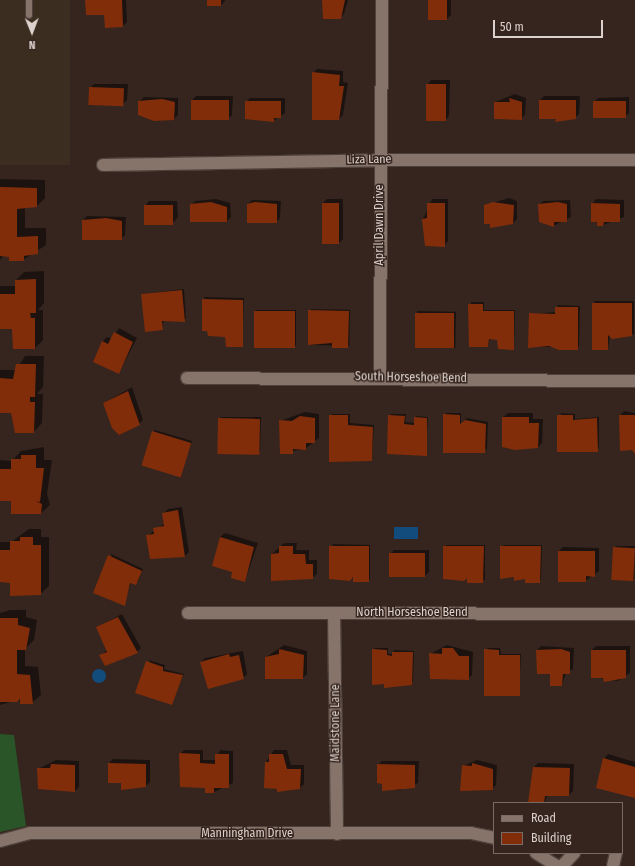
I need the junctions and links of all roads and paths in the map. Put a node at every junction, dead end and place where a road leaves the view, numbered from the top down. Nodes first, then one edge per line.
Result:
1 (29, 0) edge
2 (382, 0) edge
3 (29, 15) dead end
4 (381, 160) junction
5 (635, 160) edge
6 (103, 165) dead end
7 (187, 378) dead end
8 (380, 378) junction
9 (635, 381) edge
10 (188, 613) dead end
11 (334, 613) junction
12 (635, 614) edge
13 (337, 834) junction
14 (493, 838) edge
15 (0, 841) edge
16 (538, 854) edge
17 (573, 854) edge
18 (616, 854) edge
19 (557, 866) edge
20 (562, 866) edge
21 (612, 866) edge

1 - 3 lane
2 - 4 street, April Dawn Drive
4 - 5 street, Liza Lane
4 - 6 street, Liza Lane
4 - 8 street, April Dawn Drive
7 - 8 street, South Horseshoe Bend
8 - 9 street, South Horseshoe Bend
10 - 11 street, North Horseshoe Bend
11 - 12 street, North Horseshoe Bend
11 - 13 street, Maidstone Lane
13 - 14 street, Manningham Drive
13 - 15 street, Manningham Drive
16 - 19 street
17 - 20 street
18 - 21 street

